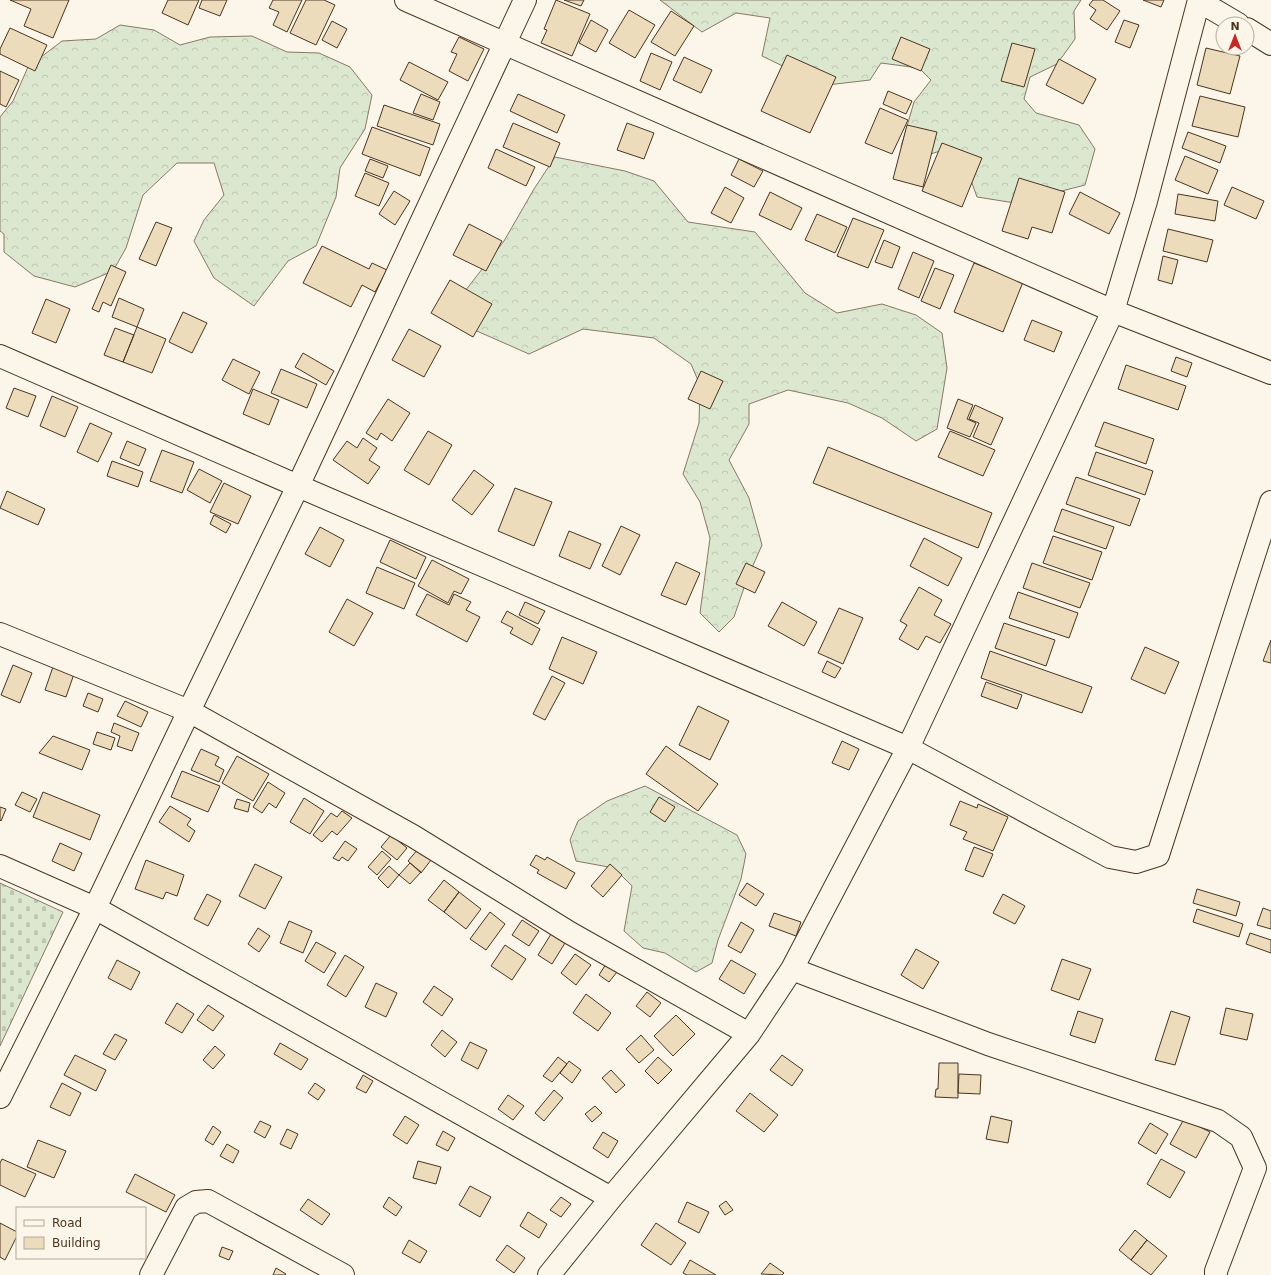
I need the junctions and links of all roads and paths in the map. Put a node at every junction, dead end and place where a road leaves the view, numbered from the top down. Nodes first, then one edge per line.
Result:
1 (406, 0) edge
2 (525, 0) edge
3 (1199, 0) edge
4 (1225, 16) edge
5 (1255, 34) edge
6 (506, 43) junction
7 (1271, 44) edge
8 (1113, 311) junction
9 (0, 356) edge
10 (1271, 373) edge
11 (298, 486) junction
12 (1271, 502) edge
13 (0, 634) edge
14 (189, 710) junction
15 (908, 748) junction
16 (0, 866) edge
17 (95, 908) junction
18 (792, 969) junction
19 (749, 1034) junction
20 (0, 1096) edge
21 (611, 1198) junction
22 (151, 1275) edge
23 (343, 1275) edge
24 (549, 1275) edge
25 (1216, 1275) edge

1 - 6 street
2 - 6 street
3 - 4 street
3 - 8 street
5 - 7 street
6 - 8 street
6 - 11 street
8 - 10 street
8 - 15 street
9 - 11 street
11 - 14 street
11 - 15 street
12 - 15 street
13 - 14 street
14 - 17 street
14 - 19 street
15 - 18 street
16 - 17 street
17 - 20 street
17 - 21 street
18 - 19 street
18 - 25 street
19 - 21 street
21 - 24 street
22 - 23 street

